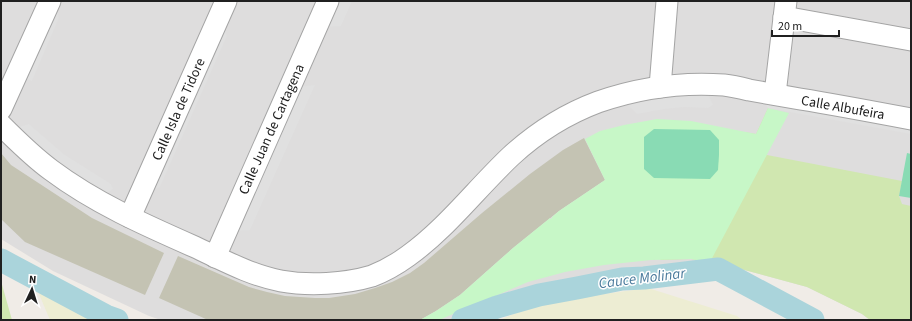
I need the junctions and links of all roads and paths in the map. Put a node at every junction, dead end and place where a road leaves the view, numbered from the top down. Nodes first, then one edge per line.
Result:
1 (50, 1) edge
2 (226, 1) edge
3 (328, 1) edge
4 (667, 1) edge
5 (785, 9) edge
6 (911, 40) edge
7 (660, 87) junction
8 (775, 94) junction
9 (1, 109) edge
10 (911, 119) edge
11 (1, 126) edge
12 (130, 217) junction
13 (215, 257) junction

1 - 9 street
2 - 12 street, Calle Isla de Tidore
3 - 13 street, Calle Juan de Cartagena
4 - 7 street
5 - 6 street
5 - 8 street
7 - 8 street, Calle Albufeira
7 - 13 street, Calle Albufeira
8 - 10 street, Calle Albufeira
11 - 12 street, Calle Albufeira
12 - 13 street, Calle Albufeira

